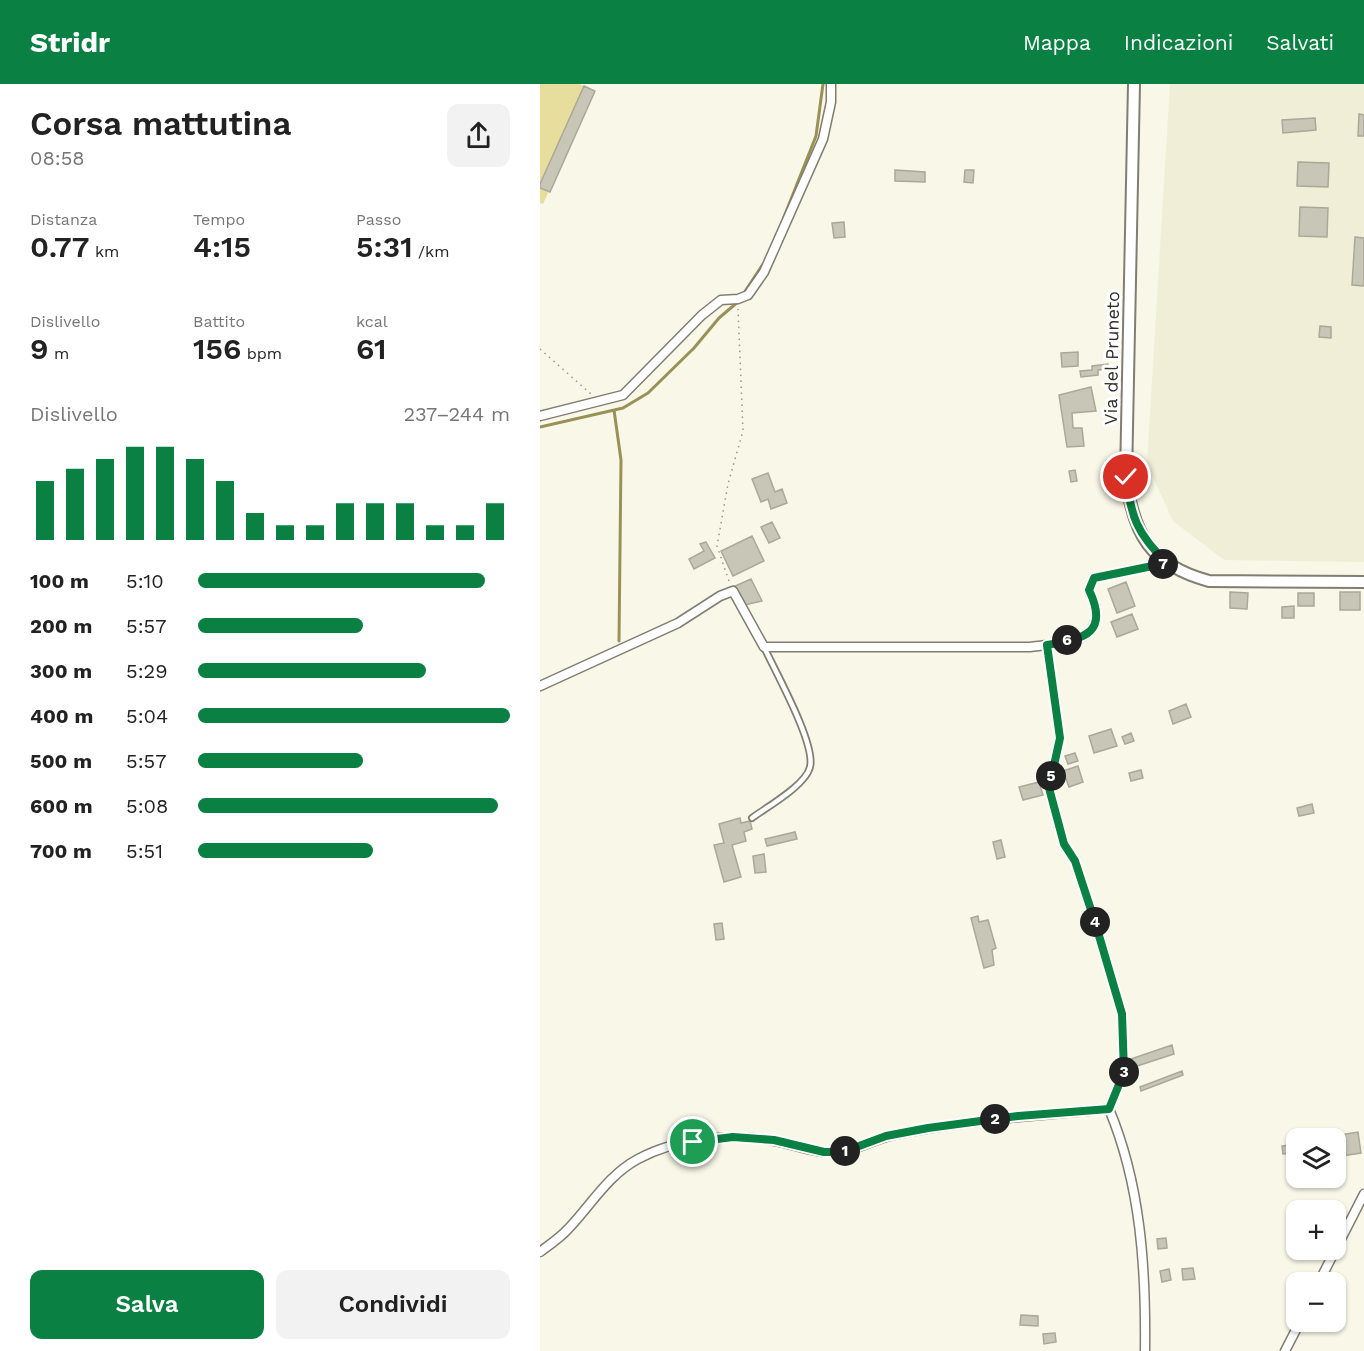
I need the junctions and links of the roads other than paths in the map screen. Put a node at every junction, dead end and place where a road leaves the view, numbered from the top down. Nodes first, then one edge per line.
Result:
1 (831, 84) edge
2 (1134, 84) edge
3 (540, 416) edge
4 (1167, 563) junction
5 (1364, 582) edge
6 (764, 647) junction
7 (540, 686) edge
8 (752, 818) dead end
9 (1364, 1194) edge
10 (540, 1252) edge
11 (1324, 1272) edge
12 (1295, 1332) edge
13 (1145, 1351) edge
14 (1285, 1351) edge

1 - 3 street
2 - 4 street, Via del Pruneto
4 - 5 street, Via del Pruneto
4 - 6 street
6 - 7 street
6 - 8 lane
9 - 11 street
10 - 13 street
12 - 14 street

